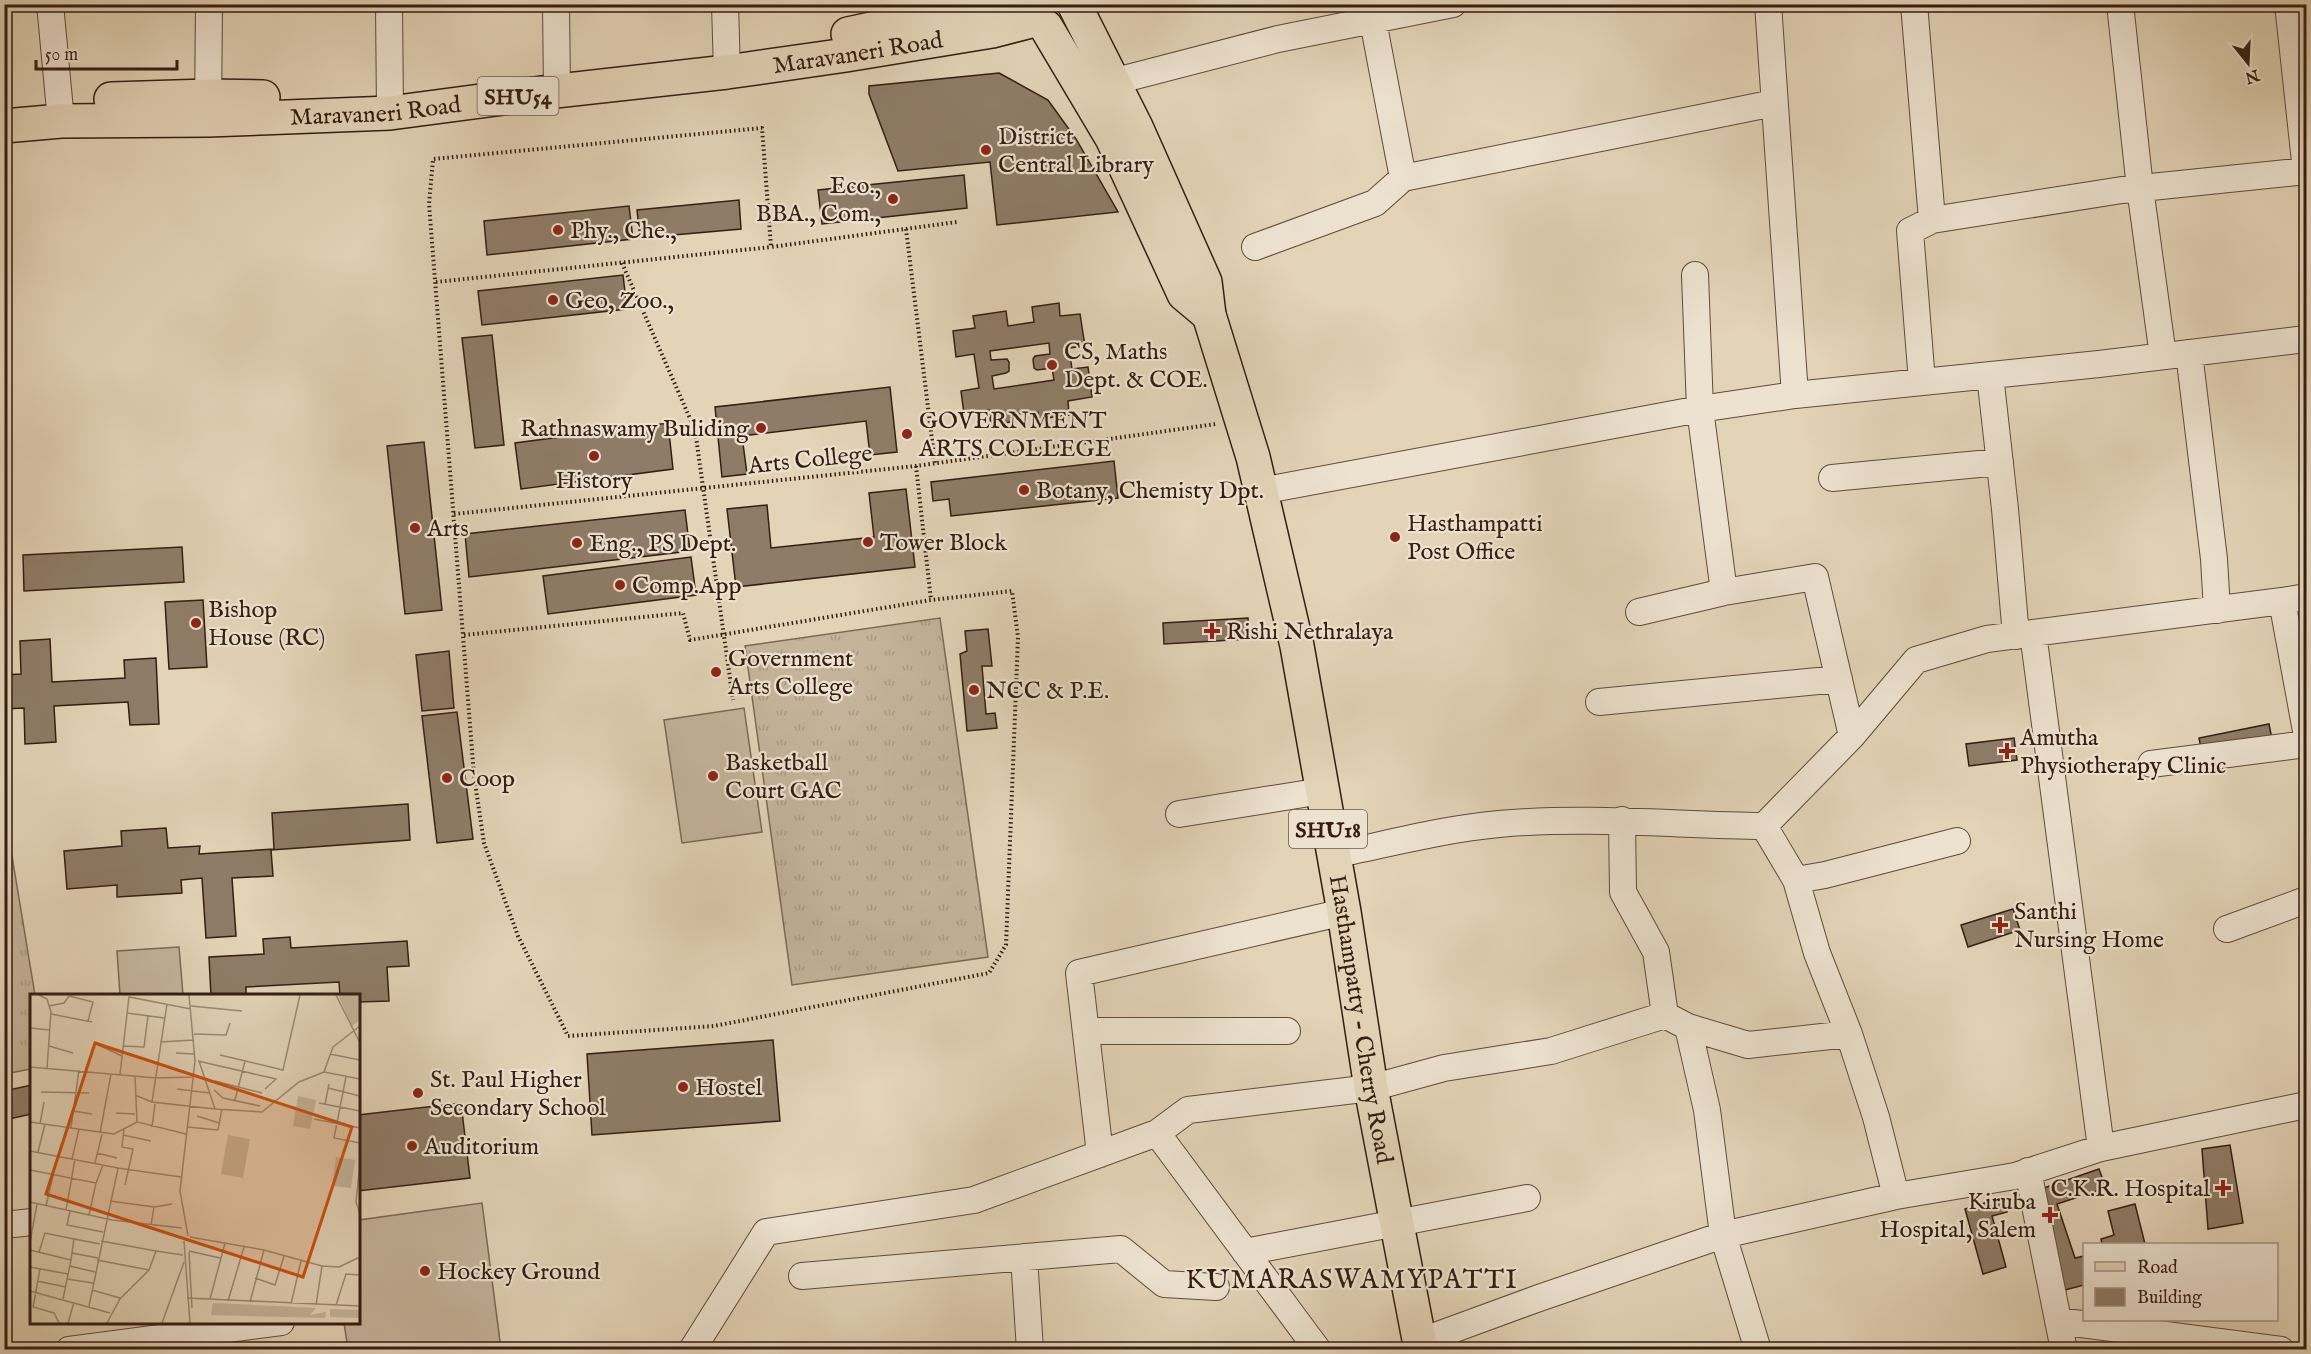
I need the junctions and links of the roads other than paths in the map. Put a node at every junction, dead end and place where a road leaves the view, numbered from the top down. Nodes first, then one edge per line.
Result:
1 (51, 4) edge
2 (209, 4) edge
3 (389, 4) edge
4 (556, 4) edge
5 (725, 4) edge
6 (987, 4) edge
7 (1072, 4) edge
8 (1453, 4) edge
9 (1768, 4) edge
10 (1914, 4) edge
11 (2120, 4) edge
12 (2288, 4) edge
13 (1030, 18) edge
14 (1373, 21) junction
15 (727, 62) junction
16 (557, 80) junction
17 (1112, 82) junction
18 (390, 103) junction
19 (1774, 103) junction
20 (4, 106) edge
21 (208, 108) junction
22 (60, 111) junction
23 (4, 126) edge
24 (2306, 171) edge
25 (1403, 178) junction
26 (2140, 188) junction
27 (1932, 220) junction
28 (1255, 247) dead end
29 (1695, 275) dead end
30 (1209, 315) junction
31 (2307, 339) edge
32 (2189, 353) junction
33 (2163, 356) junction
34 (1990, 375) junction
35 (1922, 382) junction
36 (1796, 395) junction
37 (1700, 409) junction
38 (2000, 462) junction
39 (1832, 477) dead end
40 (1260, 491) junction
41 (1724, 592) junction
42 (2294, 599) edge
43 (2217, 610) junction
44 (1639, 612) dead end
45 (2025, 634) junction
46 (1839, 679) junction
47 (1599, 702) dead end
48 (2307, 731) edge
49 (1852, 735) junction
50 (2307, 744) edge
51 (2151, 764) dead end
52 (1322, 791) junction
53 (1179, 814) dead end
54 (1622, 820) junction
55 (1764, 826) junction
56 (1957, 841) dead end
57 (1333, 855) junction
58 (1796, 880) junction
59 (2307, 900) edge
60 (1344, 912) junction
61 (2227, 929) dead end
62 (1665, 1015) junction
63 (1688, 1027) junction
64 (1086, 1031) junction
65 (1287, 1031) dead end
66 (1849, 1034) junction
67 (1371, 1088) junction
68 (2307, 1106) edge
69 (1157, 1133) junction
70 (2101, 1148) junction
71 (1100, 1154) junction
72 (2028, 1171) junction
73 (1896, 1196) junction
74 (1527, 1198) dead end
75 (30, 1222) edge
76 (1397, 1224) junction
77 (4, 1226) edge
78 (1723, 1235) junction
79 (1245, 1252) junction
80 (1024, 1257) junction
81 (802, 1276) dead end
82 (1216, 1287) dead end
83 (2058, 1321) junction
84 (271, 1324) edge
85 (124, 1338) edge
86 (1420, 1346) edge
87 (69, 1350) edge
88 (692, 1350) edge
89 (1030, 1350) edge
90 (1317, 1350) edge
91 (1758, 1350) edge
92 (2064, 1350) edge
93 (2281, 1350) edge

1 - 22 street
2 - 21 street
3 - 18 street
4 - 16 street
5 - 15 street
6 - 15 main road, Maravaneri Road / SHU54
7 - 13 main road
7 - 17 main road, Hasthampatty - Cherry Road
8 - 14 street
9 - 19 street
10 - 27 street
11 - 26 street
12 - 24 street
13 - 15 main road, Maravaneri Road / SHU54
13 - 30 main road
14 - 17 street
14 - 25 street
15 - 16 main road, Maravaneri Road / SHU54
16 - 18 main road, Maravaneri Road / SHU54
17 - 30 main road, Hasthampatty - Cherry Road
18 - 21 main road, Maravaneri Road / SHU54
19 - 25 street
19 - 36 street
20 - 22 main road, Maravaneri Road / SHU54
21 - 22 main road, Maravaneri Road / SHU54
22 - 23 main road, Maravaneri Road / SHU54
24 - 26 street
25 - 28 street
26 - 27 street
26 - 33 street
27 - 35 street
29 - 37 street
30 - 40 main road, Hasthampatty - Cherry Road / SHU18
31 - 32 street
32 - 33 street
32 - 43 street
33 - 34 street
34 - 35 street
34 - 38 street
35 - 36 street
36 - 37 street
37 - 40 street
37 - 41 street
38 - 39 street
38 - 45 street
40 - 52 main road, Hasthampatty - Cherry Road / SHU18
41 - 44 street
41 - 46 street
42 - 43 street
42 - 48 street
43 - 45 street
45 - 49 street
45 - 70 street
46 - 47 street
46 - 49 street
49 - 55 street
50 - 51 street
52 - 53 street
52 - 57 main road, Hasthampatty - Cherry Road / SHU18
54 - 55 street
54 - 57 street
54 - 62 street
55 - 58 street
56 - 58 street
57 - 60 main road, Hasthampatty - Cherry Road / SHU18
58 - 66 street
59 - 61 street
60 - 64 street
60 - 67 main road, Hasthampatty - Cherry Road / SHU18
62 - 63 street
62 - 67 street
63 - 66 street
63 - 78 street
64 - 65 street
64 - 71 street
66 - 73 street
67 - 69 street
67 - 76 main road, Hasthampatty - Cherry Road / SHU18
68 - 70 street
69 - 71 street
69 - 79 street
70 - 72 street
71 - 88 street
72 - 73 street
72 - 83 street
73 - 78 street
74 - 76 street
75 - 77 street
76 - 79 street
76 - 86 main road, Hasthampatty - Cherry Road / SHU18
78 - 86 street
78 - 91 street
79 - 90 street
80 - 81 street
80 - 82 street
80 - 89 street
83 - 92 street
83 - 93 street
84 - 85 street
85 - 87 street

